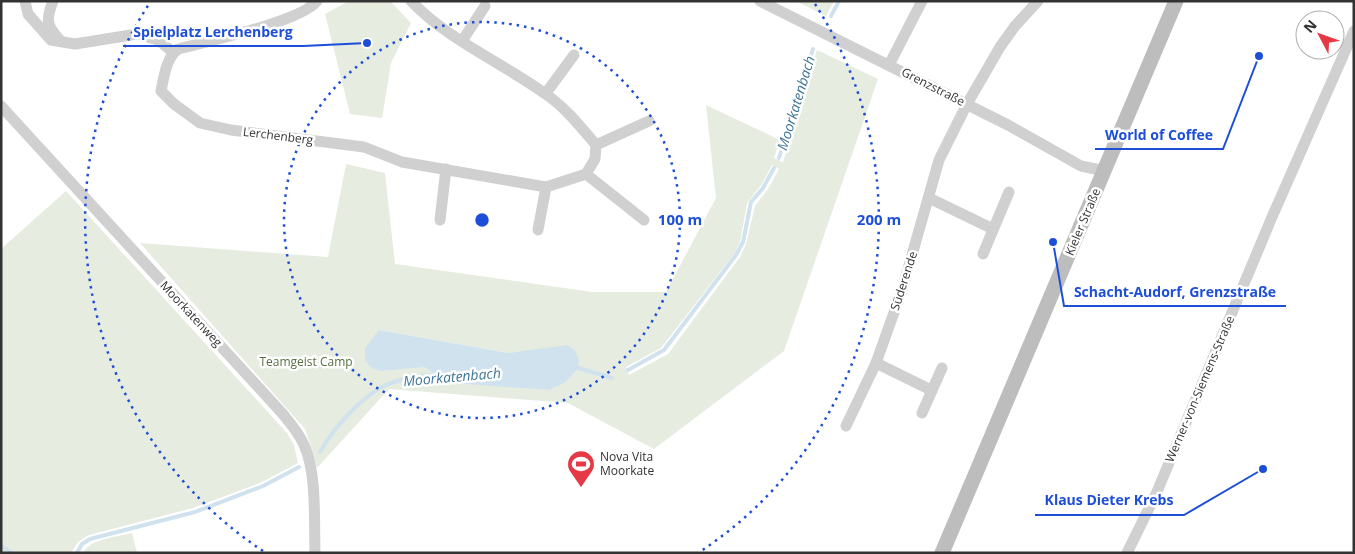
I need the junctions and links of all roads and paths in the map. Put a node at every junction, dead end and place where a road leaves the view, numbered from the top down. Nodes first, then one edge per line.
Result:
1 (25, 1) edge
2 (53, 1) edge
3 (317, 1) edge
4 (411, 1) edge
5 (760, 1) edge
6 (922, 1) edge
7 (1038, 1) edge
8 (1176, 1) edge
9 (485, 6) dead end
10 (1354, 31) edge
11 (60, 41) junction
12 (462, 42) junction
13 (173, 52) junction
14 (574, 55) dead end
15 (889, 64) junction
16 (546, 94) junction
17 (966, 104) junction
18 (1, 106) edge
19 (649, 121) dead end
20 (596, 144) junction
21 (446, 170) junction
22 (1105, 171) junction
23 (586, 174) junction
24 (546, 187) junction
25 (1009, 192) dead end
26 (929, 198) junction
27 (440, 220) dead end
28 (644, 220) dead end
29 (992, 229) junction
30 (538, 230) dead end
31 (982, 254) dead end
32 (876, 363) junction
33 (942, 368) dead end
34 (931, 390) junction
35 (922, 413) dead end
36 (846, 426) dead end
37 (315, 553) edge
38 (942, 553) edge
39 (1127, 553) edge

1 - 11 street
2 - 11 street
3 - 13 street
4 - 12 street
5 - 15 street, Grenzstraße
6 - 15 street
7 - 17 street, Süderende
8 - 22 street, Kieler Straße
9 - 12 street
10 - 39 street, Werner-von-Siemens-Straße
11 - 13 street
12 - 16 street
13 - 21 street, Lerchenberg
14 - 16 street
15 - 17 street, Grenzstraße
16 - 20 street
17 - 22 street, Grenzstraße
17 - 26 street, Süderende
18 - 37 street, Moorkatenweg
19 - 20 street
20 - 23 street
21 - 24 street, Lerchenberg
21 - 27 street
22 - 38 street, Kieler Straße
23 - 24 street, Lerchenberg
23 - 28 street
24 - 30 street
25 - 29 street
26 - 29 street
26 - 32 street, Süderende
29 - 31 street
32 - 34 street
32 - 36 street, Süderende
33 - 34 street
34 - 35 street

